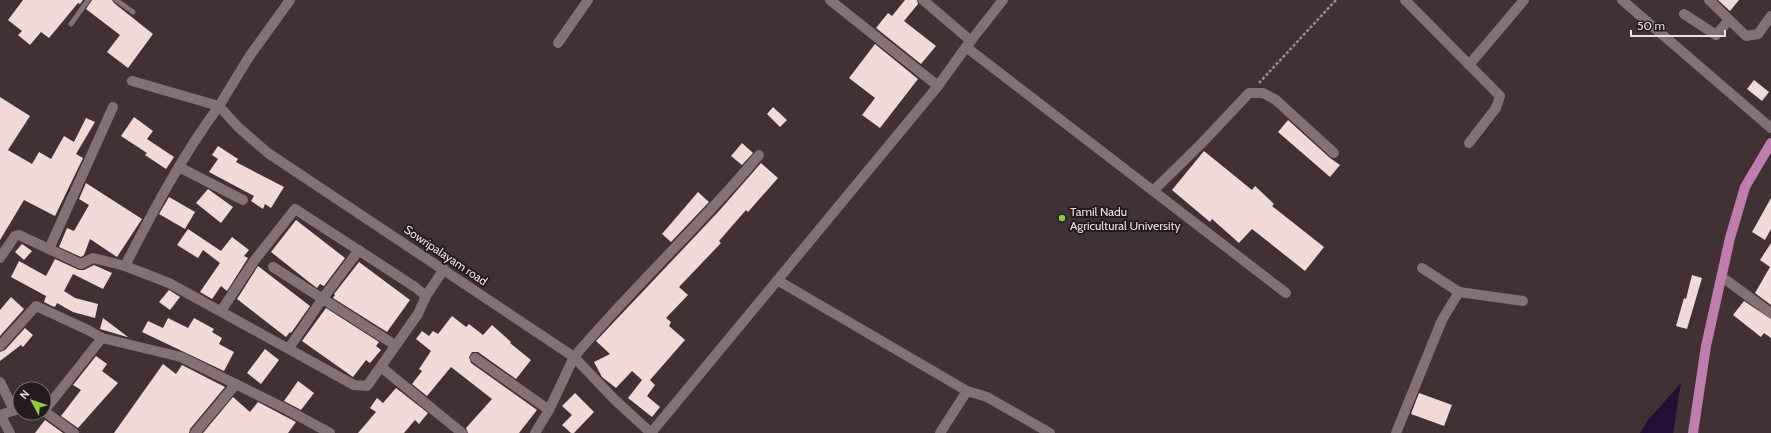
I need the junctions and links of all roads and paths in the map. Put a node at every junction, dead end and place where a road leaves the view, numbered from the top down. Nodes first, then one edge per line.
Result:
1 (88, 0) edge
2 (116, 0) edge
3 (290, 0) edge
4 (588, 0) edge
5 (830, 0) edge
6 (923, 0) edge
7 (1003, 0) edge
8 (1336, 0) edge
9 (1405, 0) edge
10 (1524, 0) edge
11 (1622, 0) edge
12 (1709, 0) edge
13 (133, 12) dead end
14 (1684, 14) dead end
15 (1771, 16) edge
16 (1729, 20) junction
17 (71, 24) dead end
18 (558, 43) dead end
19 (968, 44) junction
20 (1469, 65) junction
21 (132, 81) dead end
22 (938, 86) junction
23 (1249, 93) junction
24 (220, 106) junction
25 (113, 107) dead end
26 (1771, 128) edge
27 (1469, 143) dead end
28 (1771, 143) edge
29 (1334, 153) dead end
30 (759, 155) dead end
31 (179, 167) junction
32 (1153, 190) junction
33 (243, 200) dead end
34 (49, 249) junction
35 (359, 250) junction
36 (0, 258) edge
37 (125, 266) junction
38 (273, 267) dead end
39 (1422, 268) dead end
40 (444, 269) junction
41 (1722, 277) junction
42 (777, 280) junction
43 (1286, 292) dead end
44 (1459, 292) junction
45 (426, 296) junction
46 (323, 298) junction
47 (1523, 301) dead end
48 (221, 311) junction
49 (1771, 313) edge
50 (102, 338) junction
51 (395, 345) junction
52 (0, 346) edge
53 (289, 348) junction
54 (574, 357) junction
55 (475, 358) dead end
56 (381, 367) junction
57 (0, 382) edge
58 (236, 384) junction
59 (967, 391) junction
60 (12, 401) edge
61 (549, 410) junction
62 (12, 411) edge
63 (0, 415) edge
64 (10, 433) edge
65 (74, 433) edge
66 (195, 433) edge
67 (330, 433) edge
68 (462, 433) edge
69 (535, 433) edge
70 (651, 433) edge
71 (940, 433) edge
72 (1050, 433) edge
73 (1396, 433) edge
74 (1693, 433) edge

1 - 17 lane
2 - 13 lane
3 - 24 street
4 - 18 street
5 - 22 street
6 - 19 street
7 - 19 street
8 - 23 path
9 - 20 street
10 - 20 street
11 - 26 street
12 - 16 street
14 - 16 street
15 - 16 street
19 - 22 street
19 - 32 street
20 - 27 street
21 - 24 street
22 - 42 street
23 - 29 street
23 - 32 street
24 - 31 street
24 - 40 street, Sowripalayam road
25 - 34 street
28 - 41 main road
30 - 54 street
31 - 33 street
31 - 37 street
32 - 43 street
34 - 36 street
34 - 37 street
35 - 45 street
35 - 46 street
35 - 48 street
37 - 48 street
38 - 46 street
39 - 44 street
40 - 45 street
40 - 54 street, Sowripalayam road
41 - 49 street
41 - 74 main road
42 - 59 street
42 - 70 street
44 - 47 street
44 - 73 street
45 - 51 street
46 - 51 street
46 - 53 street
48 - 53 street
50 - 52 street
50 - 58 street
50 - 65 street
51 - 56 street
53 - 56 street
54 - 61 street
54 - 70 street, Sowripalayam road
55 - 61 street
56 - 68 street
57 - 60 street
58 - 66 street
58 - 67 street
59 - 71 street
59 - 72 street
61 - 69 street
62 - 63 street
63 - 64 street

